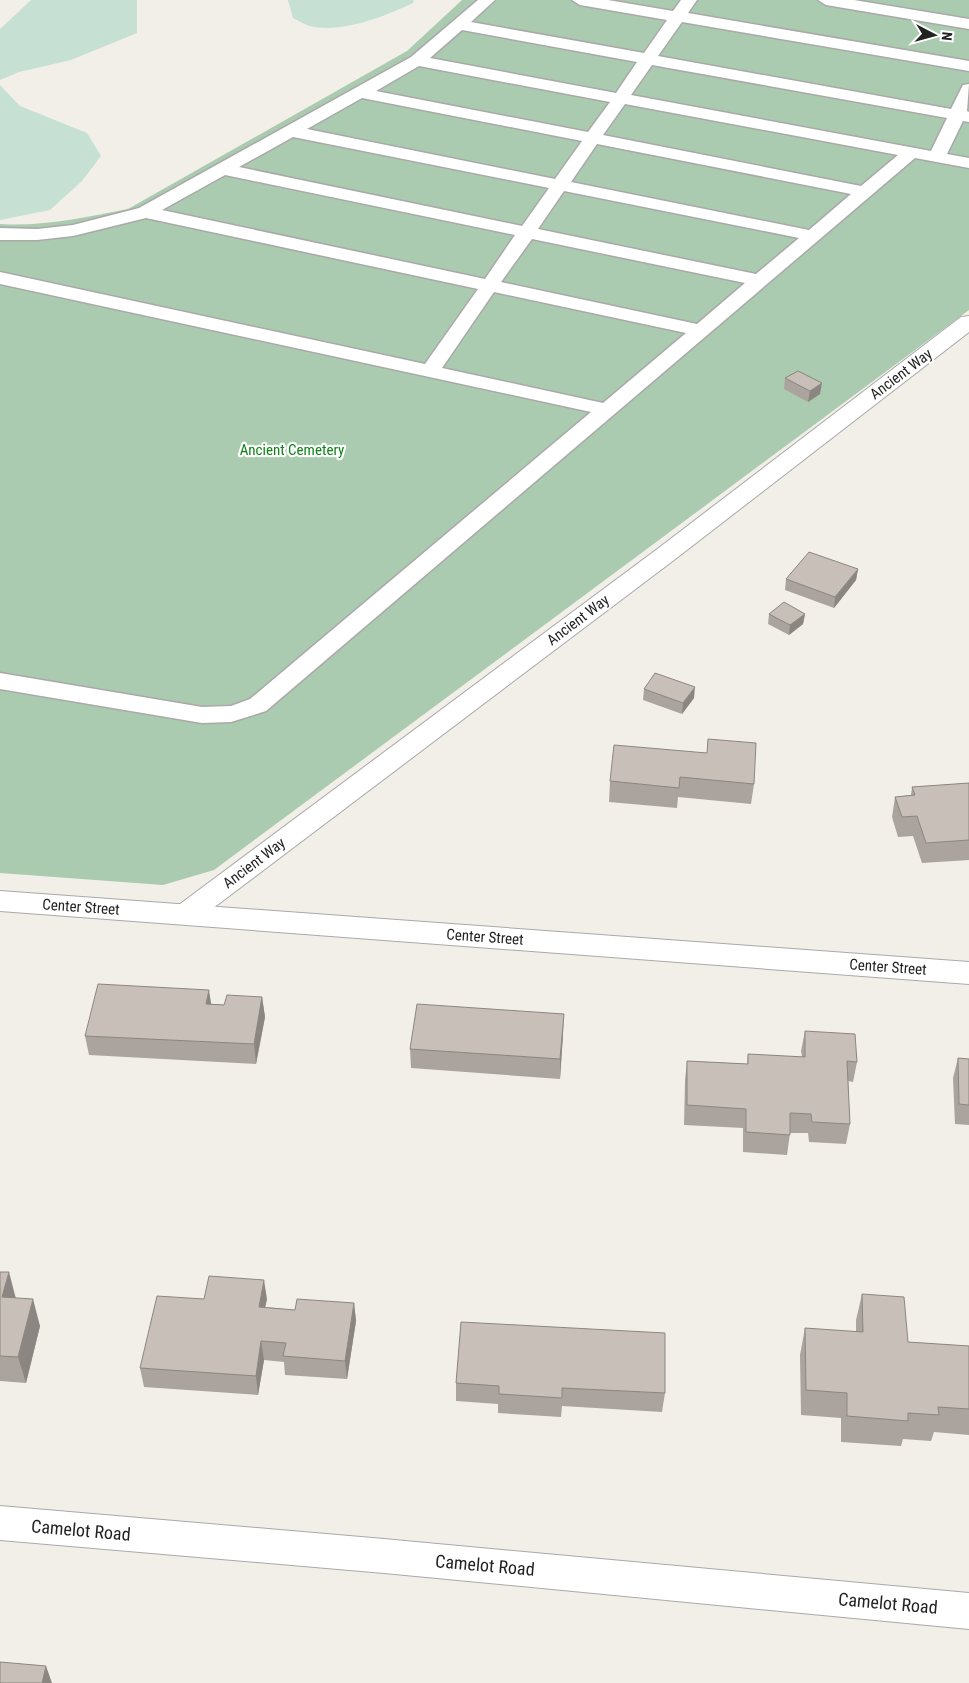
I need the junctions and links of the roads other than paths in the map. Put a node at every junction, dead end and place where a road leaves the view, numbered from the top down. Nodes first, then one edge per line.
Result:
1 (487, 0) edge
2 (580, 0) edge
3 (689, 0) edge
4 (826, 0) edge
5 (677, 17) junction
6 (969, 24) edge
7 (459, 25) junction
8 (647, 58) junction
9 (417, 61) junction
10 (969, 66) edge
11 (969, 89) edge
12 (361, 93) junction
13 (620, 98) junction
14 (963, 115) edge
15 (289, 131) junction
16 (592, 138) junction
17 (912, 152) junction
18 (938, 157) junction
19 (969, 163) edge
20 (222, 168) junction
21 (559, 185) junction
22 (866, 192) junction
23 (144, 212) junction
24 (527, 232) junction
25 (0, 234) edge
26 (814, 236) junction
27 (0, 278) edge
28 (761, 281) junction
29 (490, 285) junction
30 (969, 322) edge
31 (702, 331) junction
32 (430, 371) junction
33 (609, 410) junction
34 (0, 681) edge
35 (0, 901) edge
36 (186, 914) junction
37 (969, 973) edge
38 (0, 1523) edge
39 (969, 1611) edge

1 - 7 lane
2 - 5 lane
3 - 5 lane
4 - 6 lane
5 - 8 lane
5 - 10 lane
7 - 8 lane
7 - 9 lane
8 - 13 lane
8 - 14 lane
9 - 12 lane
9 - 13 lane
11 - 14 lane
12 - 15 lane
12 - 16 lane
13 - 16 lane
13 - 17 lane
14 - 18 lane
15 - 20 lane
15 - 21 lane
16 - 21 lane
16 - 22 lane
17 - 18 lane
17 - 22 lane
18 - 19 lane
20 - 23 lane
20 - 24 lane
21 - 24 lane
21 - 26 lane
22 - 26 lane
23 - 25 lane
23 - 29 lane
24 - 28 lane
24 - 29 lane
26 - 28 lane
27 - 32 lane
28 - 31 lane
29 - 31 lane
29 - 32 lane
30 - 36 street, Ancient Way
31 - 33 lane
32 - 33 lane
33 - 34 lane
35 - 36 street, Center Street
36 - 37 street, Center Street
38 - 39 street, Camelot Road

